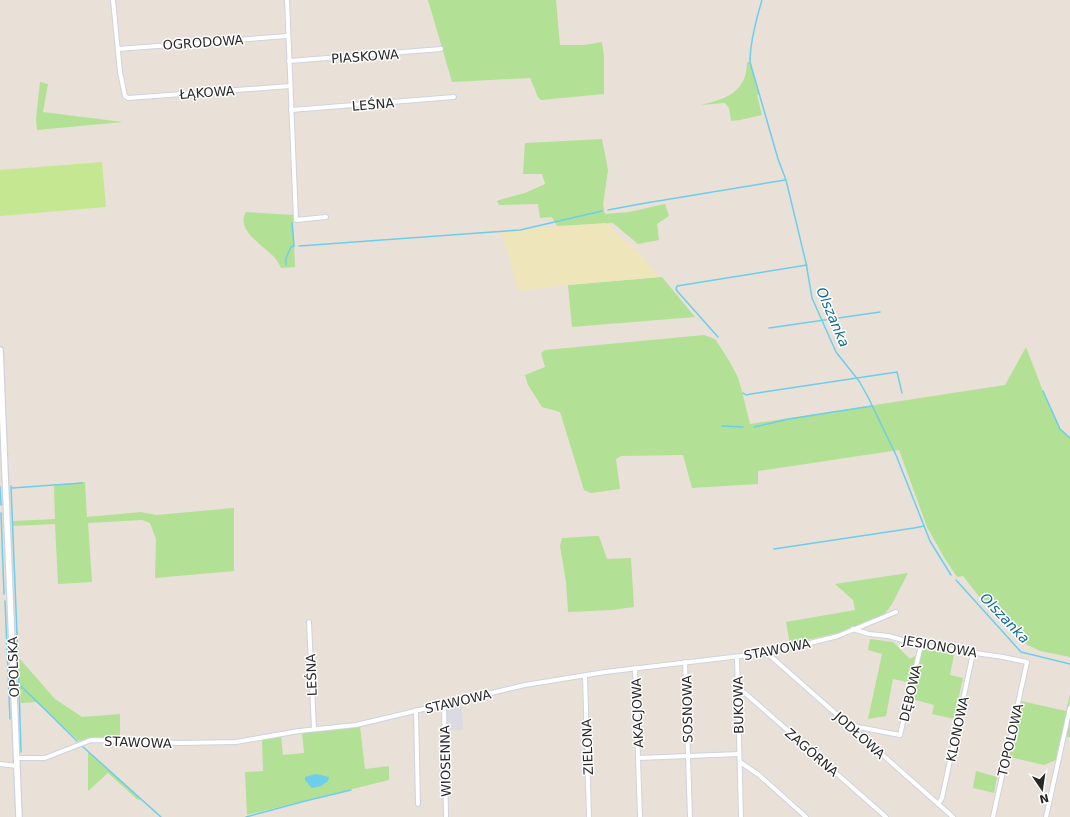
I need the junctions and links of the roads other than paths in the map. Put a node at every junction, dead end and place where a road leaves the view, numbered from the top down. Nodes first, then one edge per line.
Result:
1 (113, 0) edge
2 (287, 0) edge
3 (288, 36) junction
4 (118, 49) junction
5 (441, 49) dead end
6 (289, 61) junction
7 (290, 86) junction
8 (454, 97) dead end
9 (291, 110) junction
10 (326, 217) dead end
11 (0, 350) edge
12 (896, 612) dead end
13 (309, 622) dead end
14 (852, 629) junction
15 (921, 645) junction
16 (767, 653) junction
17 (973, 653) junction
18 (737, 657) junction
19 (685, 662) junction
20 (1027, 662) joint
21 (635, 668) junction
22 (585, 676) junction
23 (738, 689) junction
24 (444, 704) junction
25 (1070, 708) edge
26 (416, 710) junction
27 (848, 724) junction
28 (314, 729) junction
29 (740, 754) junction
30 (688, 756) junction
31 (662, 757) joint
32 (16, 758) junction
33 (638, 758) junction
34 (740, 762) junction
35 (0, 764) edge
36 (17, 766) junction
37 (418, 804) dead end
38 (938, 804) junction
39 (19, 817) edge
40 (446, 817) edge
41 (589, 817) edge
42 (640, 817) edge
43 (690, 817) edge
44 (742, 817) edge
45 (806, 817) edge
46 (886, 817) edge
47 (952, 817) edge
48 (993, 817) edge
49 (1046, 817) edge

1 - 4 street
2 - 3 street
3 - 4 street, OGRODOWA
3 - 6 street
4 - 7 street, ŁĄKOWA
5 - 6 street, PIASKOWA
6 - 7 street
7 - 9 street
8 - 9 street, LEŚNA
9 - 10 street
11 - 32 main road, OPOLSKA
12 - 14 street, STAWOWA
13 - 28 street, LEŚNA
14 - 15 street, JESIONOWA
14 - 16 street, STAWOWA
15 - 17 street, JESIONOWA
15 - 27 street, DĘBOWA
16 - 18 street, STAWOWA
16 - 27 street, JODŁOWA
17 - 20 street, JESIONOWA
17 - 38 street, KLONOWA
18 - 19 street, STAWOWA
18 - 23 street, BUKOWA
19 - 21 street, STAWOWA
19 - 30 street, SOSNOWA
20 - 48 street, TOPOLOWA
21 - 22 street, STAWOWA
21 - 33 street, AKACJOWA
22 - 24 street, STAWOWA
22 - 41 street, ZIELONA
23 - 29 street, BUKOWA
23 - 46 street, ZAGÓRNA
24 - 26 street, STAWOWA
24 - 40 street, WIOSENNA
25 - 49 street
26 - 28 street, STAWOWA
26 - 37 street
27 - 38 street, JODŁOWA
28 - 32 street, STAWOWA
29 - 30 street
29 - 34 street, BUKOWA
30 - 31 street, SOSNOWA
30 - 43 street, SOSNOWA
31 - 33 street, AKACJOWA
32 - 36 main road, OPOLSKA
33 - 42 street, AKACJOWA
34 - 44 street, BUKOWA
34 - 45 street
35 - 36 street
36 - 39 main road, OPOLSKA
38 - 47 street, JODŁOWA

